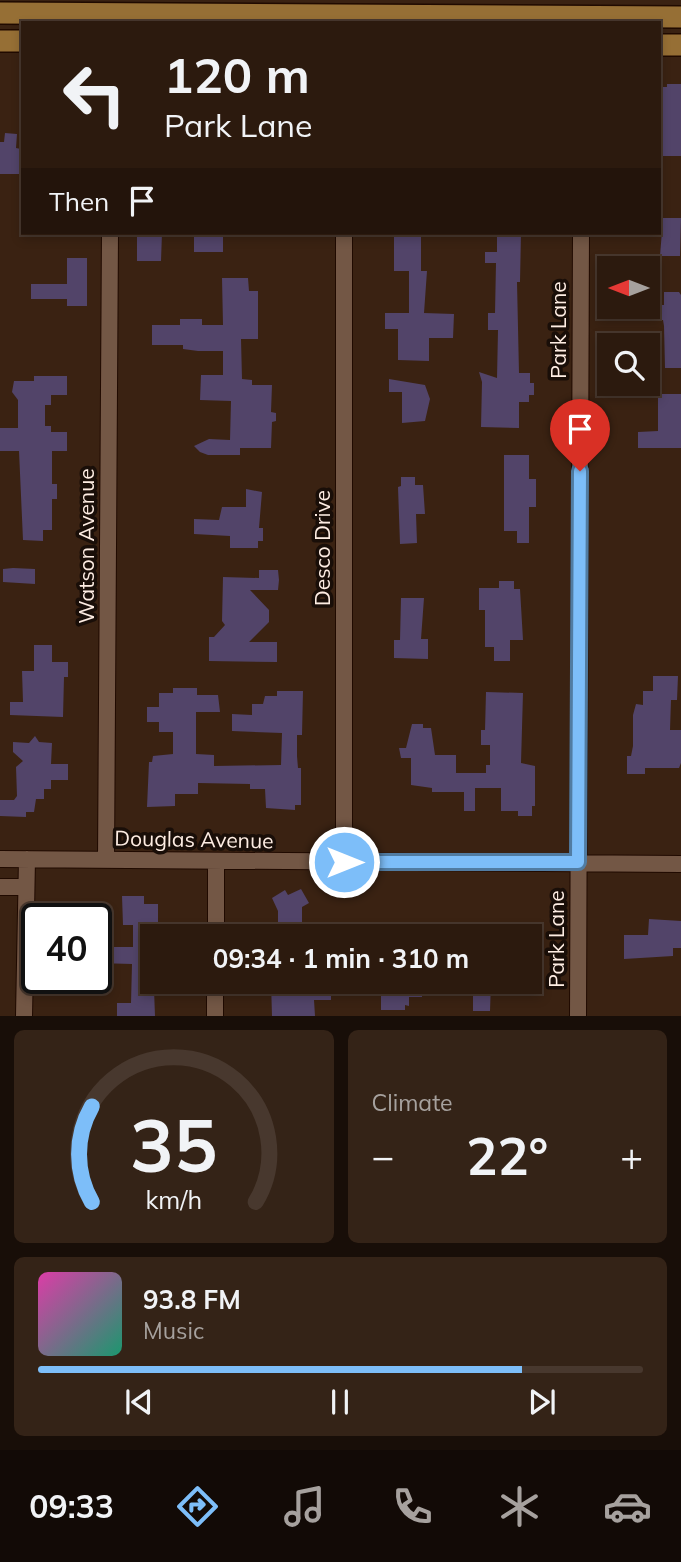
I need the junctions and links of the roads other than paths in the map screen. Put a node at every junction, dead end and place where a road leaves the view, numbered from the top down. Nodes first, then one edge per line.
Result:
1 (37, 7) edge
2 (294, 7) edge
3 (158, 12) edge
4 (0, 13) edge
5 (423, 13) edge
6 (681, 17) edge
7 (111, 18) edge
8 (345, 19) edge
9 (582, 20) edge
10 (21, 40) edge
11 (0, 41) edge
12 (661, 45) edge
13 (681, 45) edge
14 (110, 235) edge
15 (344, 235) edge
16 (580, 235) edge
17 (0, 859) edge
18 (27, 859) junction
19 (106, 860) junction
20 (216, 862) junction
21 (344, 862) junction
22 (578, 862) junction
23 (681, 864) edge
24 (0, 887) edge
25 (26, 887) junction
26 (216, 924) edge
27 (215, 994) edge
28 (24, 1016) edge
29 (215, 1016) edge
30 (579, 1016) edge

1 - 4 main road
1 - 7 main road
2 - 3 main road
2 - 8 main road
3 - 7 main road
5 - 8 main road
5 - 9 main road
6 - 9 main road
10 - 11 main road
12 - 13 main road
14 - 19 street, Watson Avenue
15 - 21 street, Desco Drive
16 - 22 street, Park Lane
17 - 18 street, Douglas Avenue
18 - 19 street, Douglas Avenue
18 - 25 street
19 - 20 street, Douglas Avenue
20 - 21 street, Douglas Avenue
20 - 26 street
21 - 22 street, Douglas Avenue
22 - 23 street, Douglas Avenue
22 - 30 street, Park Lane
24 - 25 street
25 - 28 street
27 - 29 street

